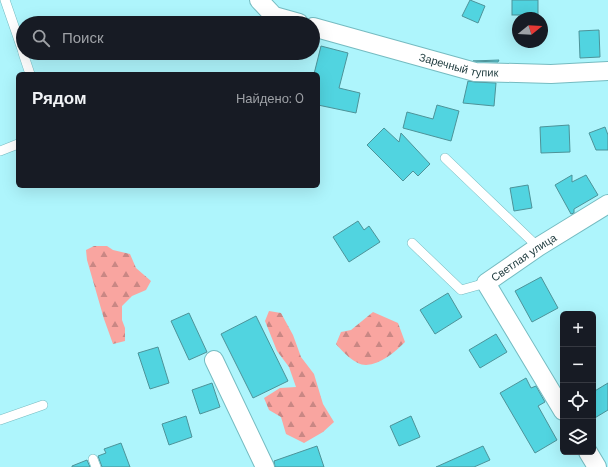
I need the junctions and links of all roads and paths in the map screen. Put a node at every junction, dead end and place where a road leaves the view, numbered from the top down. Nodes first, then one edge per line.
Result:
1 (5, 0) edge
2 (259, 0) edge
3 (274, 16) edge
4 (320, 29) edge
5 (16, 32) edge
6 (25, 60) edge
7 (608, 71) edge
8 (29, 72) edge
9 (16, 145) edge
10 (0, 151) edge
11 (445, 158) dead end
12 (608, 204) edge
13 (412, 243) dead end
14 (538, 247) junction
15 (486, 283) junction
16 (214, 360) dead end
17 (43, 405) dead end
18 (560, 406) edge
19 (0, 420) edge
20 (590, 455) edge
21 (265, 467) edge
22 (597, 467) edge

1 - 5 lane
2 - 3 street
4 - 7 street, Заречный тупик
6 - 8 lane
9 - 10 lane
11 - 14 lane
12 - 14 street, Светлая улица
13 - 15 lane
14 - 15 street, Светлая улица
15 - 18 street, Светлая улица
16 - 21 street
17 - 19 lane
20 - 22 street

